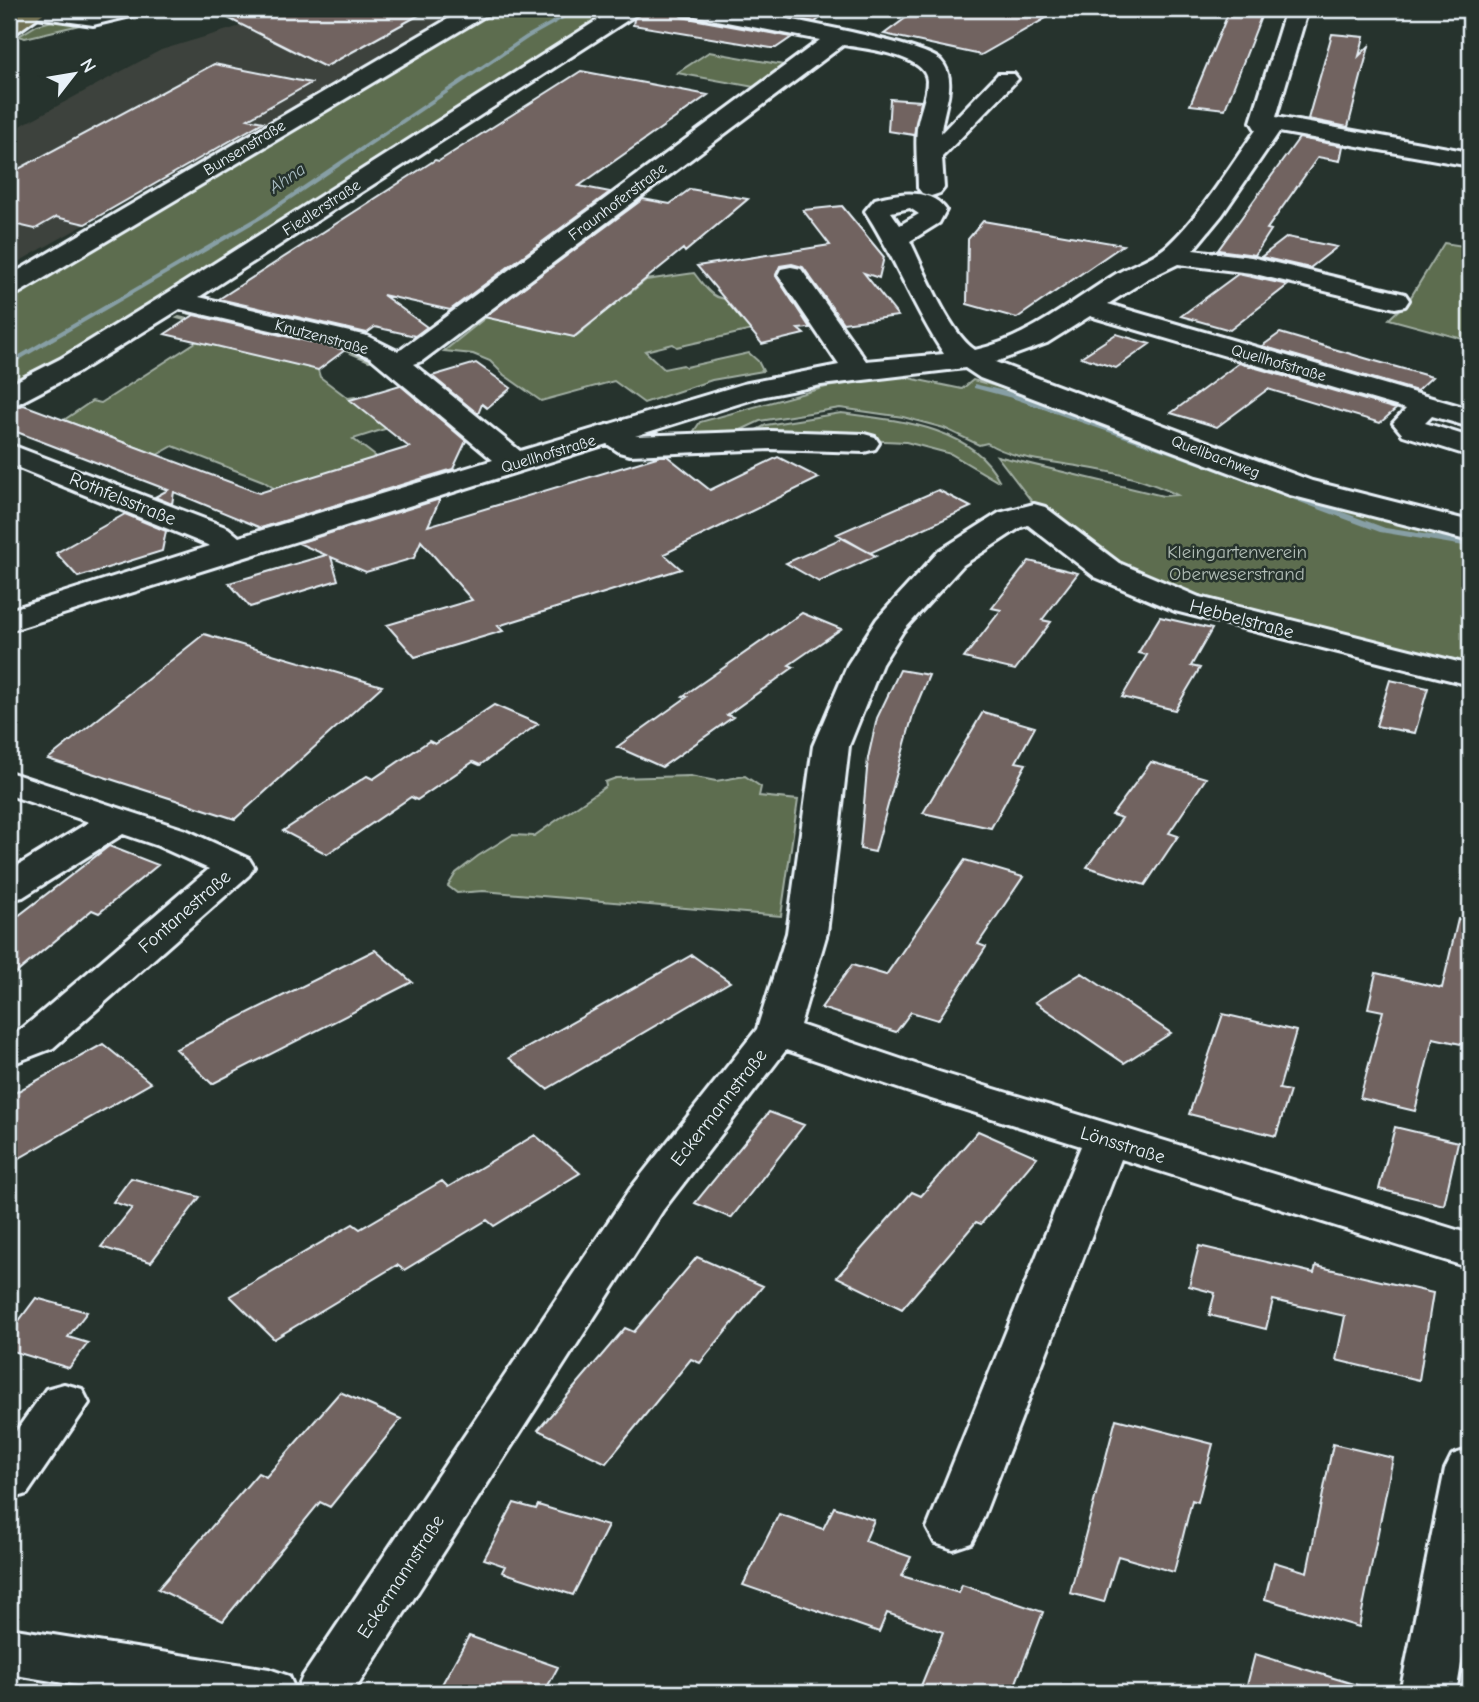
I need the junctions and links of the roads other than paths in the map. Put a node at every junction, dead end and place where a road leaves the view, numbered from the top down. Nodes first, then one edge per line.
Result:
1 (13, 9) edge
2 (37, 9) edge
3 (131, 9) edge
4 (480, 9) edge
5 (629, 9) edge
6 (690, 9) edge
7 (1297, 9) edge
8 (9, 12) edge
9 (9, 27) edge
10 (839, 37) junction
11 (1006, 79) dead end
12 (1263, 122) junction
13 (930, 155) junction
14 (1470, 159) edge
15 (931, 188) dead end
16 (896, 238) dead end
17 (1173, 255) junction
18 (790, 275) dead end
19 (9, 287) edge
20 (176, 300) junction
21 (1395, 300) dead end
22 (1088, 307) junction
23 (970, 359) junction
24 (393, 361) junction
25 (858, 371) junction
26 (1470, 392) edge
27 (9, 397) edge
28 (1427, 405) junction
29 (1470, 418) edge
30 (612, 434) junction
31 (864, 443) dead end
32 (1470, 447) edge
33 (9, 453) edge
34 (515, 463) junction
35 (1034, 514) joint
36 (1470, 531) edge
37 (233, 549) junction
38 (9, 621) edge
39 (1470, 675) edge
40 (9, 783) edge
41 (118, 820) junction
42 (9, 888) edge
43 (777, 1032) junction
44 (9, 1051) edge
45 (1107, 1138) junction
46 (1470, 1251) edge
47 (64, 1402) dead end
48 (1470, 1469) edge
49 (9, 1480) edge
50 (953, 1528) dead end
51 (9, 1651) edge
52 (269, 1693) edge
53 (323, 1693) edge
54 (1428, 1693) edge

1 - 8 street
2 - 3 street
2 - 9 main road
4 - 19 street, Bunsenstraße
5 - 20 street, Fiedlerstraße
6 - 10 street
7 - 12 street, Quellhofstraße
10 - 13 street
10 - 24 street, Fraunhoferstraße
11 - 13 street
12 - 14 street
12 - 17 street, Quellhofstraße
13 - 15 street
16 - 23 street, Quellbachweg
17 - 21 street
17 - 22 street, Quellhofstraße
18 - 25 street
20 - 24 street, Knutzenstraße
20 - 27 street, Fiedlerstraße
22 - 23 street, Quellhofstraße
22 - 28 street, Quellhofstraße
23 - 25 street, Quellhofstraße
23 - 36 street, Quellbachweg
24 - 34 street, Knutzenstraße
25 - 30 street, Quellhofstraße
26 - 28 street
28 - 29 street, Quellhofstraße
28 - 32 street
30 - 31 street
30 - 34 street, Quellhofstraße
33 - 37 street, Rothfelsstraße
34 - 37 street, Quellhofstraße
35 - 39 street, Hebbelstraße
35 - 43 street, Eckermannstraße
37 - 38 street, Quellhofstraße
40 - 41 street, Fontanestraße
41 - 42 street
41 - 44 street, Fontanestraße
43 - 45 street, Lönsstraße
43 - 53 street, Eckermannstraße
45 - 46 street, Lönsstraße
45 - 50 street
47 - 49 street
48 - 54 street
51 - 52 street

